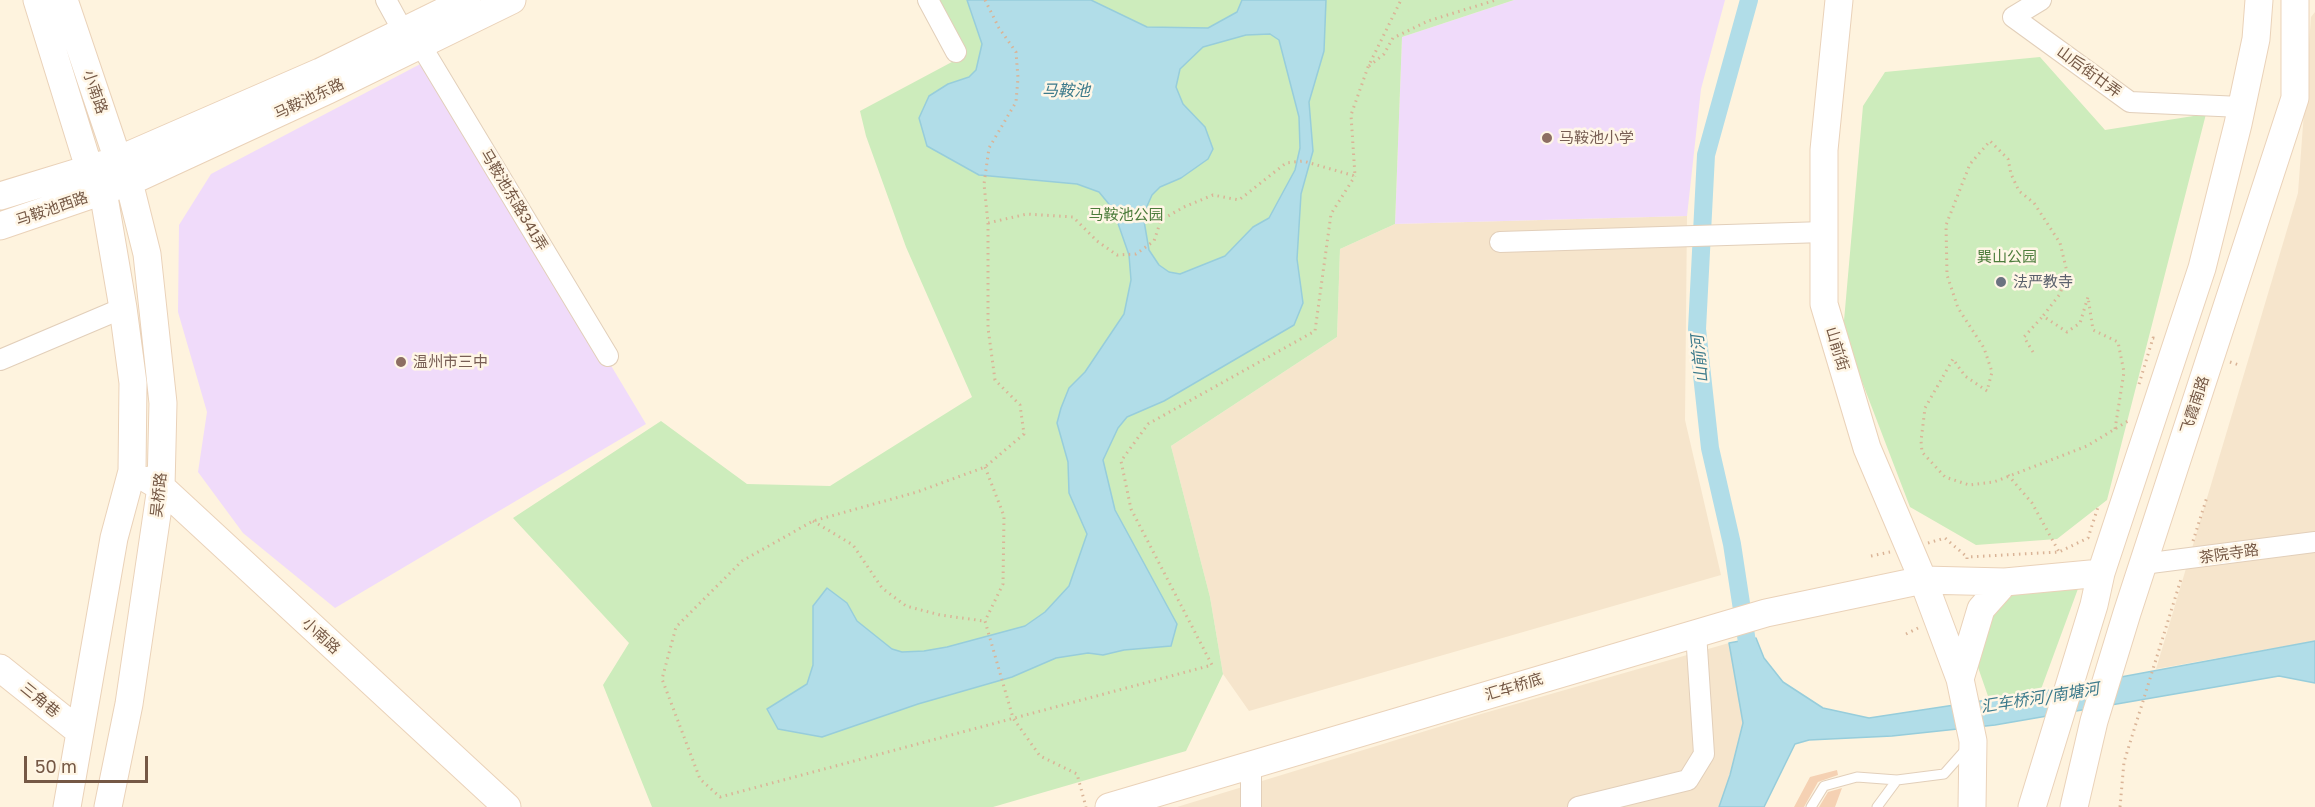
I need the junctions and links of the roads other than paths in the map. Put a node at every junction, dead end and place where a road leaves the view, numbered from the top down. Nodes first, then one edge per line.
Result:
1 (37, 0) edge
2 (64, 0) edge
3 (386, 0) edge
4 (467, 0) edge
5 (512, 0) edge
6 (927, 0) edge
7 (1839, 0) edge
8 (2041, 0) edge
9 (2259, 0) edge
10 (2295, 0) edge
11 (412, 38) junction
12 (956, 52) dead end
13 (2241, 107) junction
14 (89, 168) junction
15 (123, 171) junction
16 (103, 191) junction
17 (0, 196) edge
18 (0, 226) edge
19 (1824, 232) junction
20 (1500, 242) dead end
21 (123, 308) junction
22 (608, 356) dead end
23 (0, 360) edge
24 (132, 471) junction
25 (161, 487) junction
26 (2315, 542) edge
27 (2143, 564) junction
28 (2101, 573) junction
29 (1923, 580) junction
30 (2005, 582) junction
31 (1703, 631) junction
32 (0, 668) edge
33 (1961, 682) junction
34 (80, 732) junction
35 (1973, 741) junction
36 (1251, 765) junction
37 (2084, 769) junction
38 (1897, 780) junction
39 (1123, 805) edge
40 (67, 807) edge
41 (108, 807) edge
42 (507, 807) edge
43 (1251, 807) edge
44 (1578, 807) edge
45 (1811, 807) edge
46 (1877, 807) edge
47 (1972, 807) edge
48 (2032, 807) edge
49 (2074, 807) edge
50 (2094, 807) edge

1 - 14 main road, 小南路
2 - 15 main road, 小南路
3 - 11 street, 马鞍池东路341弄
4 - 11 main road, 马鞍池东路
5 - 11 main road, 马鞍池东路
6 - 12 street
7 - 19 main road, 山前街
8 - 13 street, 山后街廿弄
9 - 13 main road
10 - 27 main road, 飞霞南路
11 - 15 main road, 马鞍池东路
11 - 22 street, 马鞍池东路341弄
13 - 28 main road
14 - 15 main road, 马鞍池东路
14 - 16 main road, 小南路
14 - 17 main road, 马鞍池西路
15 - 16 main road, 马鞍池东路
15 - 25 main road, 吴桥路
16 - 18 main road, 马鞍池西路
16 - 21 main road, 吴桥路
19 - 20 street
19 - 29 main road, 山前街
21 - 23 street
21 - 24 main road, 吴桥路
24 - 25 main road, 小南路
24 - 34 main road, 吴桥路
25 - 41 main road, 吴桥路
25 - 42 main road, 小南路
26 - 27 street, 茶院寺路
27 - 37 main road, 飞霞南路
28 - 30 main road, 汇车桥底
28 - 48 main road
29 - 30 main road, 汇车桥底
29 - 31 main road, 汇车桥底
29 - 33 main road, 山前街
30 - 33 main road, 山前街
31 - 36 main road, 汇车桥底
31 - 44 street
32 - 34 main road, 三角巷
33 - 35 main road, 山前街
34 - 40 main road, 吴桥路
35 - 38 lane
35 - 47 main road, 山前街
36 - 39 main road, 汇车桥底
36 - 43 street
37 - 49 main road, 飞霞南路
37 - 50 main road
38 - 45 lane
38 - 46 lane

